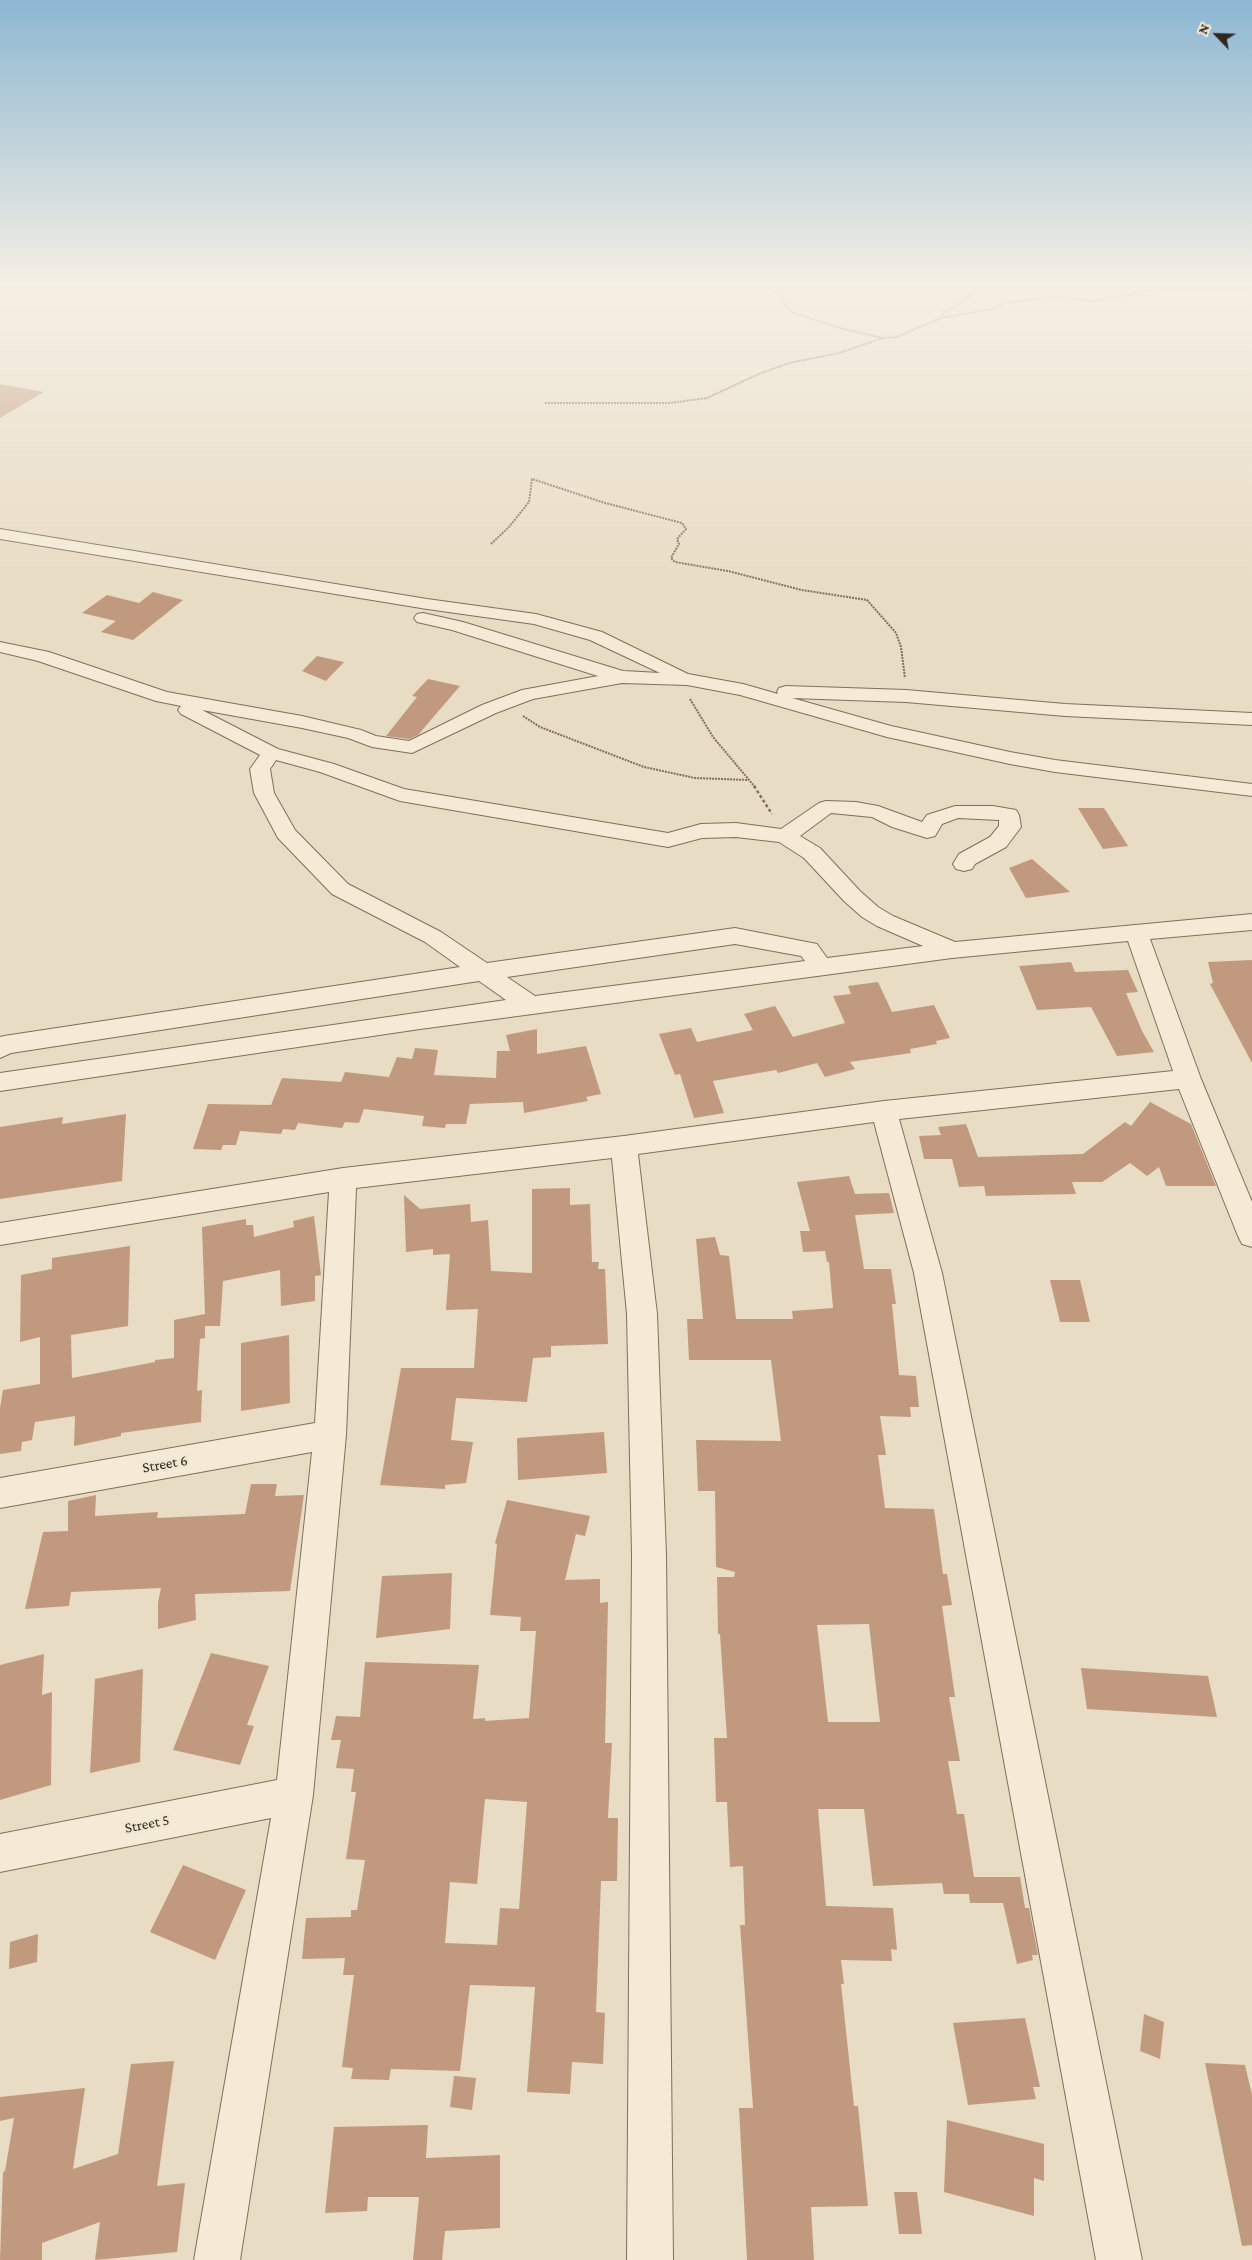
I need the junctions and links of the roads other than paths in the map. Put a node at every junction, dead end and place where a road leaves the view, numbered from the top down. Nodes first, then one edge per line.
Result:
1 (0, 534) edge
2 (296, 581) junction
3 (0, 647) edge
4 (622, 677) junction
5 (687, 679) junction
6 (743, 690) junction
7 (163, 697) junction
8 (1252, 719) edge
9 (271, 753) junction
10 (1252, 790) edge
11 (780, 835) junction
12 (964, 864) dead end
13 (1252, 922) edge
14 (1137, 934) junction
15 (952, 950) junction
16 (821, 967) junction
17 (484, 972) junction
18 (532, 1006) junction
19 (0, 1049) edge
20 (1188, 1079) junction
21 (0, 1082) edge
22 (884, 1111) junction
23 (624, 1146) junction
24 (343, 1180) junction
25 (0, 1234) edge
26 (1252, 1236) edge
27 (330, 1435) junction
28 (0, 1493) edge
29 (294, 1795) junction
30 (0, 1853) edge
31 (217, 2260) edge
32 (650, 2260) edge
33 (1119, 2260) edge

1 - 2 street
2 - 4 street
2 - 5 street
3 - 7 street
4 - 5 street
4 - 7 street
5 - 6 street
6 - 8 street
6 - 10 street
7 - 9 street
9 - 11 street
9 - 17 street
11 - 12 street
11 - 15 street
13 - 14 street
14 - 15 street
14 - 20 street
15 - 16 street
16 - 17 street
16 - 18 street
17 - 18 street
17 - 19 street
18 - 21 street
20 - 22 street
20 - 26 street
22 - 23 street
22 - 33 street
23 - 24 street
23 - 32 street
24 - 25 street
24 - 27 street
27 - 28 street, Street 6
27 - 29 street
29 - 30 street, Street 5
29 - 31 street

